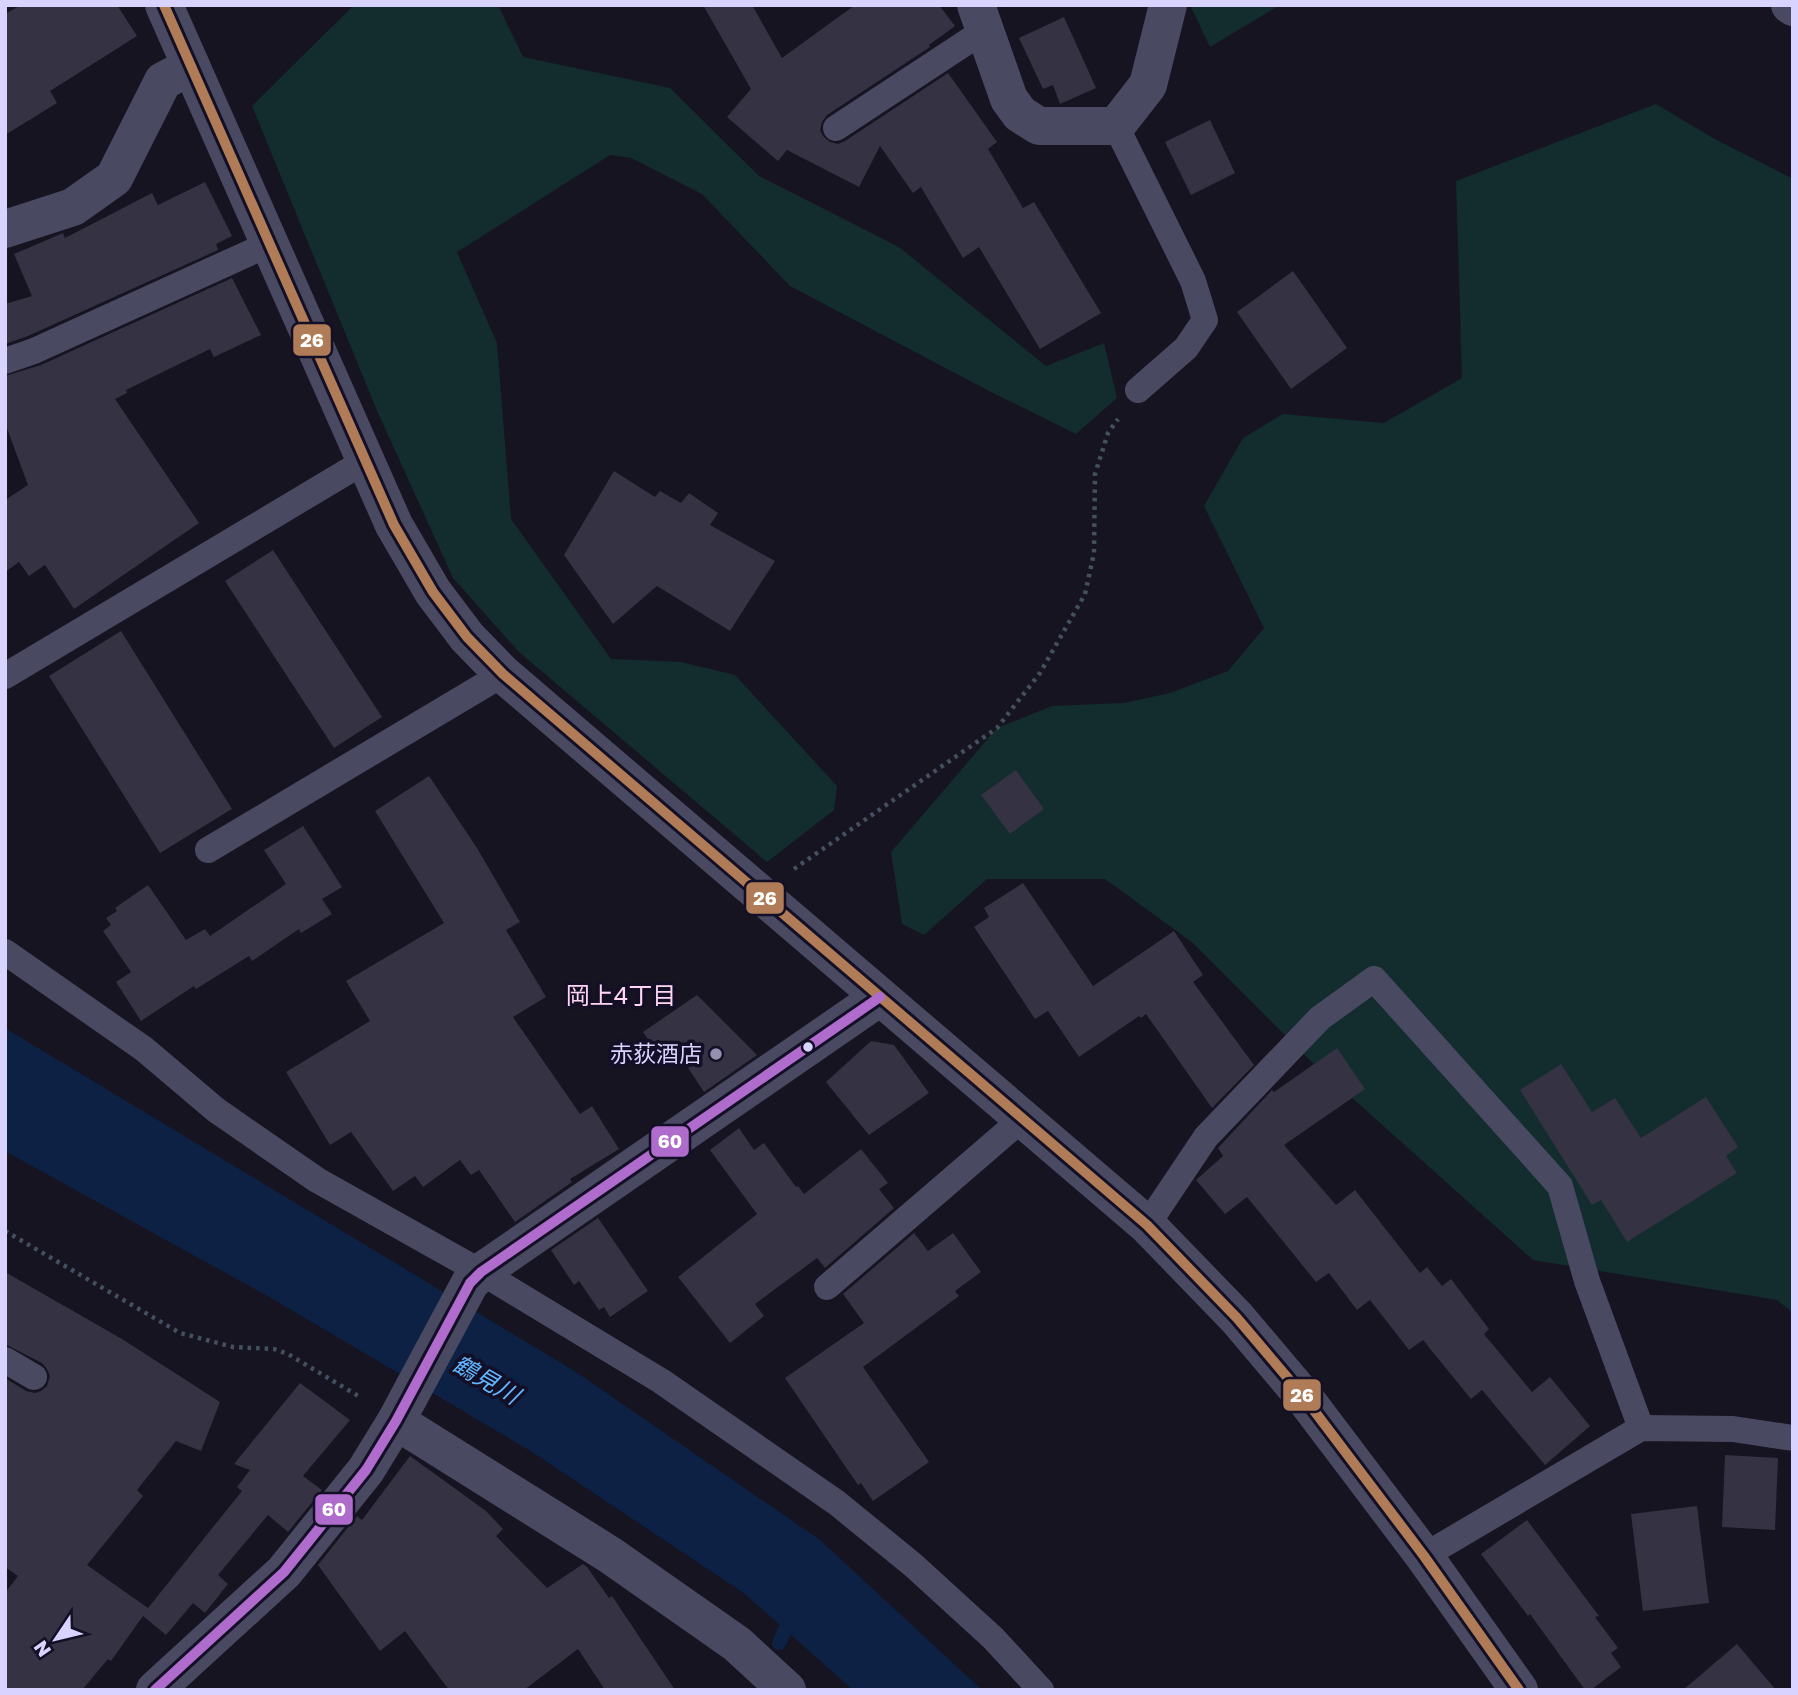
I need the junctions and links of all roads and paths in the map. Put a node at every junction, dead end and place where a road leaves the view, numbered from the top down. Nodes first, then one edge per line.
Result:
1 (164, 5) edge
2 (1168, 5) edge
3 (981, 18) edge
4 (191, 66) junction
5 (1116, 125) junction
6 (836, 128) dead end
7 (5, 229) edge
8 (268, 244) junction
9 (5, 362) edge
10 (1138, 390) joint
11 (365, 461) junction
12 (503, 674) junction
13 (5, 676) edge
14 (208, 850) dead end
15 (758, 893) junction
16 (5, 951) edge
17 (880, 997) junction
18 (1022, 1119) junction
19 (1147, 1225) junction
20 (5, 1231) edge
21 (475, 1278) junction
22 (827, 1287) dead end
23 (5, 1360) edge
24 (34, 1377) dead end
25 (400, 1413) junction
26 (1641, 1428) junction
27 (1793, 1438) edge
28 (1424, 1556) junction
29 (1513, 1687) edge
30 (155, 1690) edge
31 (788, 1690) edge
32 (1041, 1690) edge

1 - 4 street
2 - 5 street
3 - 5 street
3 - 6 lane
4 - 7 street
4 - 8 street
5 - 10 lane
8 - 9 lane
8 - 11 street
10 - 15 path
11 - 12 street
11 - 13 lane
12 - 14 lane
12 - 15 street
15 - 17 street
16 - 21 lane
17 - 18 street
17 - 21 street
18 - 19 street
18 - 22 lane
19 - 26 lane
19 - 28 street
20 - 25 path
21 - 25 street
21 - 32 lane
23 - 24 lane
25 - 30 street
25 - 31 street
26 - 27 lane
26 - 28 lane
28 - 29 street

